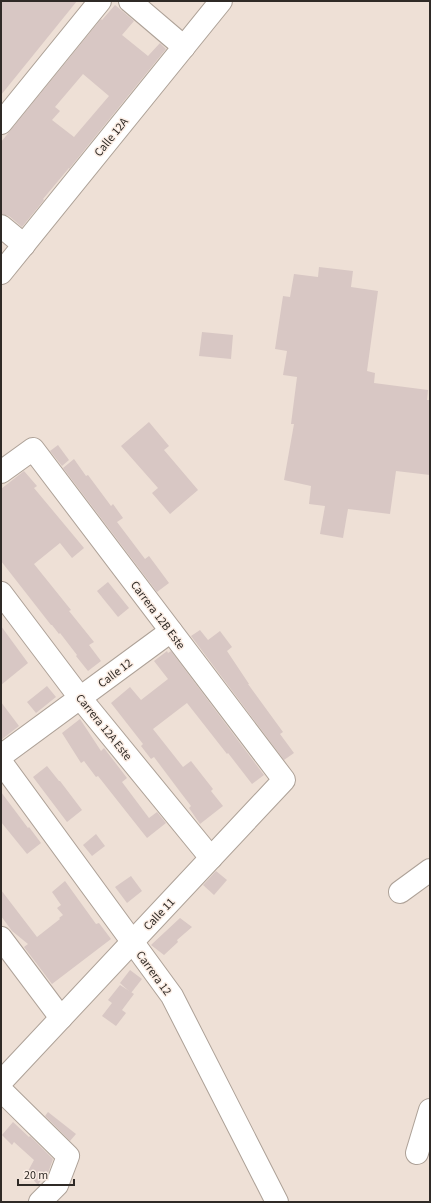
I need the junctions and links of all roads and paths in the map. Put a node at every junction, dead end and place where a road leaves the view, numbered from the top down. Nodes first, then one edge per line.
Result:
1 (100, 1) edge
2 (130, 1) edge
3 (221, 1) edge
4 (184, 47) junction
5 (1, 123) edge
6 (1, 226) edge
7 (24, 245) junction
8 (1, 273) edge
9 (1, 472) edge
10 (1, 593) edge
11 (171, 631) junction
12 (81, 698) junction
13 (1, 756) edge
14 (1, 762) edge
15 (284, 780) joint
16 (211, 858) junction
17 (430, 870) edge
18 (400, 892) dead end
19 (2, 941) edge
20 (132, 942) junction
21 (61, 1018) junction
22 (1, 1082) edge
23 (1, 1090) edge
24 (430, 1110) edge
25 (417, 1153) dead end
26 (40, 1202) edge
27 (277, 1202) edge

1 - 5 street
2 - 4 street
3 - 4 street, Calle 12A
4 - 7 street, Calle 12A
6 - 7 street
7 - 8 street, Calle 12A
9 - 11 street, Carrera 12B Este
10 - 12 street, Carrera 12A Este
11 - 12 street, Calle 12
11 - 15 street, Carrera 12B Este
12 - 13 street, Calle 12
12 - 16 street, Carrera 12A Este
14 - 20 street, Carrera 12
15 - 16 street, Calle 11
16 - 20 street, Calle 11
17 - 18 street
19 - 21 street
20 - 21 street, Calle 11
20 - 27 street, Carrera 12
21 - 22 street, Calle 11
23 - 26 street
24 - 25 street

